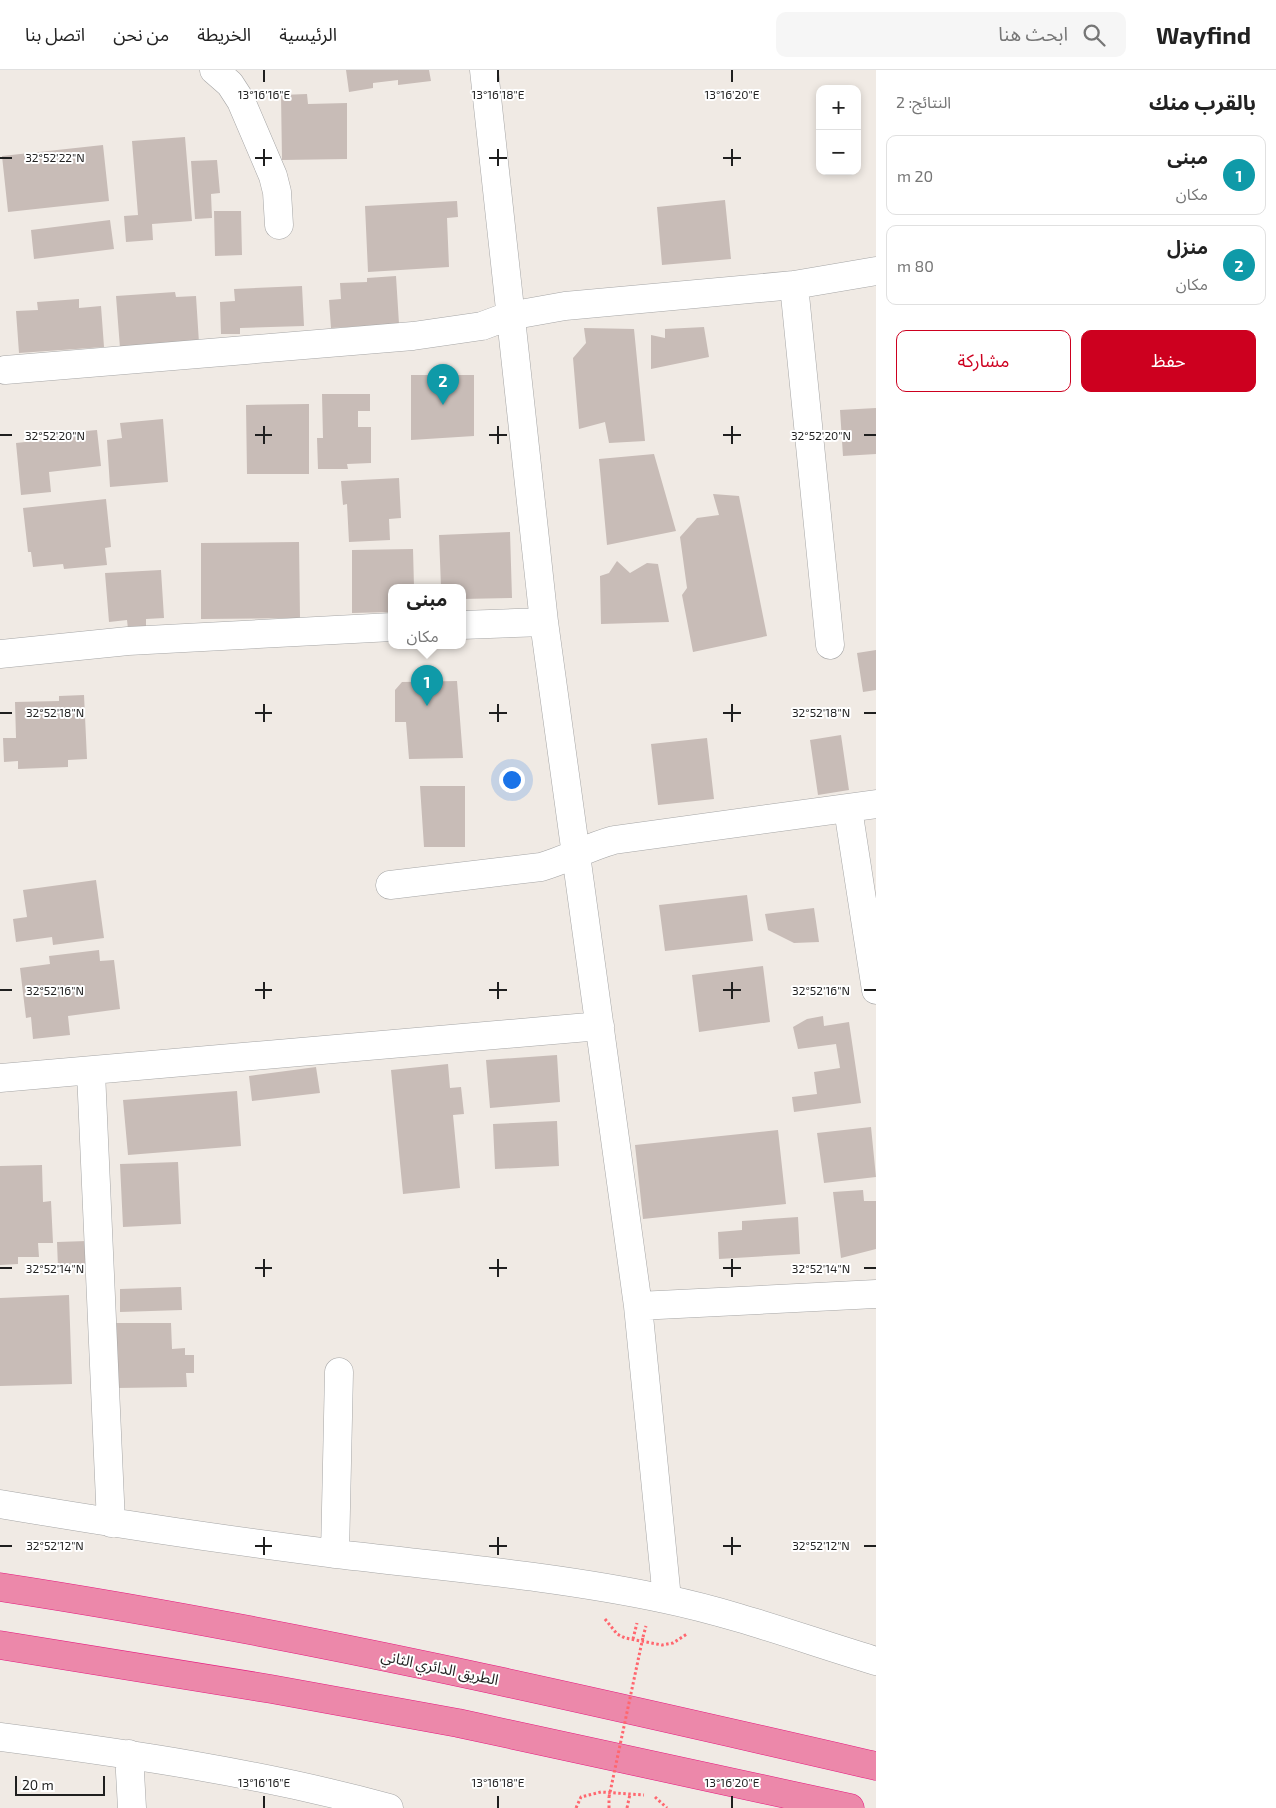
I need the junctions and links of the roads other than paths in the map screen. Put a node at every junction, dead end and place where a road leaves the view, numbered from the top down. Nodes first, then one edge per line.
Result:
1 (214, 70) edge
2 (484, 70) edge
3 (279, 225) dead end
4 (876, 271) edge
5 (794, 285) junction
6 (509, 316) junction
7 (5, 370) dead end
8 (544, 622) junction
9 (466, 624) edge
10 (388, 627) edge
11 (830, 645) dead end
12 (0, 654) edge
13 (876, 804) edge
14 (848, 809) junction
15 (575, 854) junction
16 (390, 885) dead end
17 (876, 990) edge
18 (600, 1026) junction
19 (91, 1072) junction
20 (0, 1078) edge
21 (876, 1294) edge
22 (638, 1306) junction
23 (339, 1372) dead end
24 (0, 1504) edge
25 (111, 1523) junction
26 (335, 1554) junction
27 (0, 1587) edge
28 (667, 1599) junction
29 (0, 1645) edge
30 (876, 1661) edge
31 (0, 1737) edge
32 (129, 1754) junction
33 (876, 1766) edge
34 (132, 1808) edge
35 (389, 1808) edge
36 (850, 1808) edge

1 - 3 street
2 - 6 street
4 - 5 street
5 - 6 street
5 - 11 street
6 - 7 street
6 - 8 street
8 - 9 street
8 - 15 street
10 - 12 street
13 - 14 street
14 - 15 street
14 - 17 street
15 - 16 street
15 - 18 street
18 - 19 street
18 - 22 street
19 - 20 street
19 - 25 street
21 - 22 street
22 - 28 street
23 - 26 street
24 - 25 street
25 - 26 street
26 - 28 street
27 - 33 highway, الطريق الدائري الثاني
28 - 30 street
29 - 36 highway
31 - 32 street
32 - 34 street
32 - 35 street

